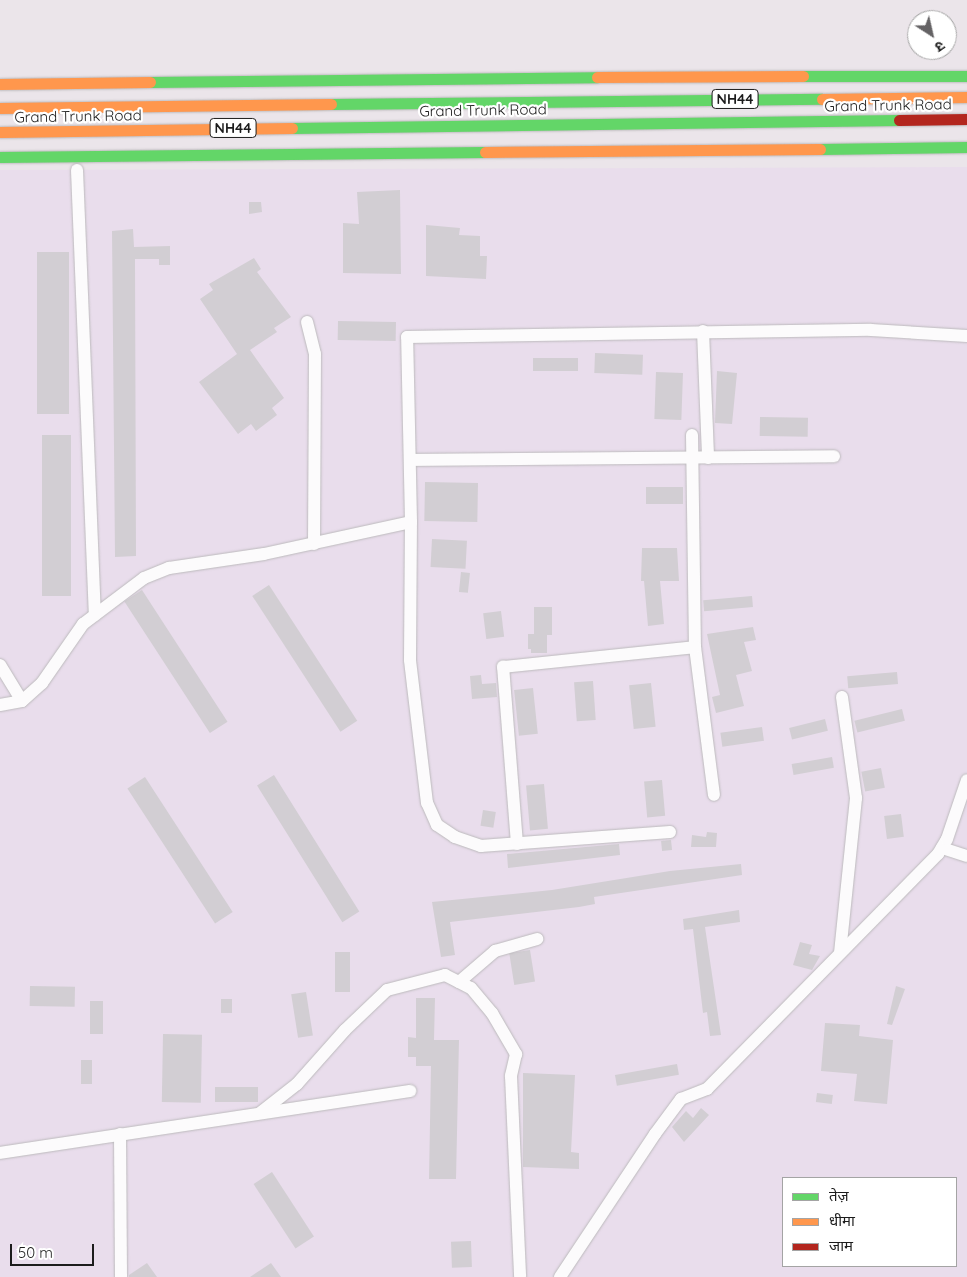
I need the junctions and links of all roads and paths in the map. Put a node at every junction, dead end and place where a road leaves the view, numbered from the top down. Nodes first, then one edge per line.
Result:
1 (967, 76) edge
2 (0, 84) edge
3 (967, 97) edge
4 (0, 108) edge
5 (967, 119) edge
6 (0, 132) edge
7 (967, 148) edge
8 (0, 157) edge
9 (77, 170) dead end
10 (307, 322) dead end
11 (703, 331) junction
12 (967, 336) edge
13 (692, 435) dead end
14 (834, 456) dead end
15 (692, 458) junction
16 (708, 458) junction
17 (410, 460) junction
18 (411, 522) junction
19 (314, 544) junction
20 (94, 614) junction
21 (695, 647) junction
22 (0, 666) edge
23 (842, 697) dead end
24 (22, 701) junction
25 (0, 704) edge
26 (967, 780) edge
27 (714, 795) dead end
28 (670, 832) dead end
29 (517, 844) junction
30 (942, 848) junction
31 (967, 856) edge
32 (537, 939) dead end
33 (840, 953) junction
34 (459, 982) junction
35 (410, 1091) dead end
36 (260, 1113) junction
37 (120, 1134) junction
38 (0, 1153) edge
39 (121, 1277) edge
40 (520, 1277) edge
41 (560, 1277) edge

1 - 2 main road
3 - 4 main road, Grand Trunk Road / NH44
5 - 6 main road, Grand Trunk Road / NH44
7 - 8 main road
9 - 20 street
10 - 19 street
11 - 12 street
11 - 16 street
11 - 17 street
13 - 15 street
14 - 16 street
15 - 16 street
15 - 17 street
15 - 21 street
17 - 18 street
18 - 19 street
18 - 29 street
19 - 20 street
20 - 24 street
21 - 27 street
21 - 29 street
22 - 24 street
23 - 33 street
24 - 25 street
26 - 30 street
28 - 29 street
30 - 31 street
30 - 33 street
32 - 34 street
33 - 41 street
34 - 36 street
34 - 40 street
35 - 36 street
36 - 37 street
37 - 38 street
37 - 39 street

